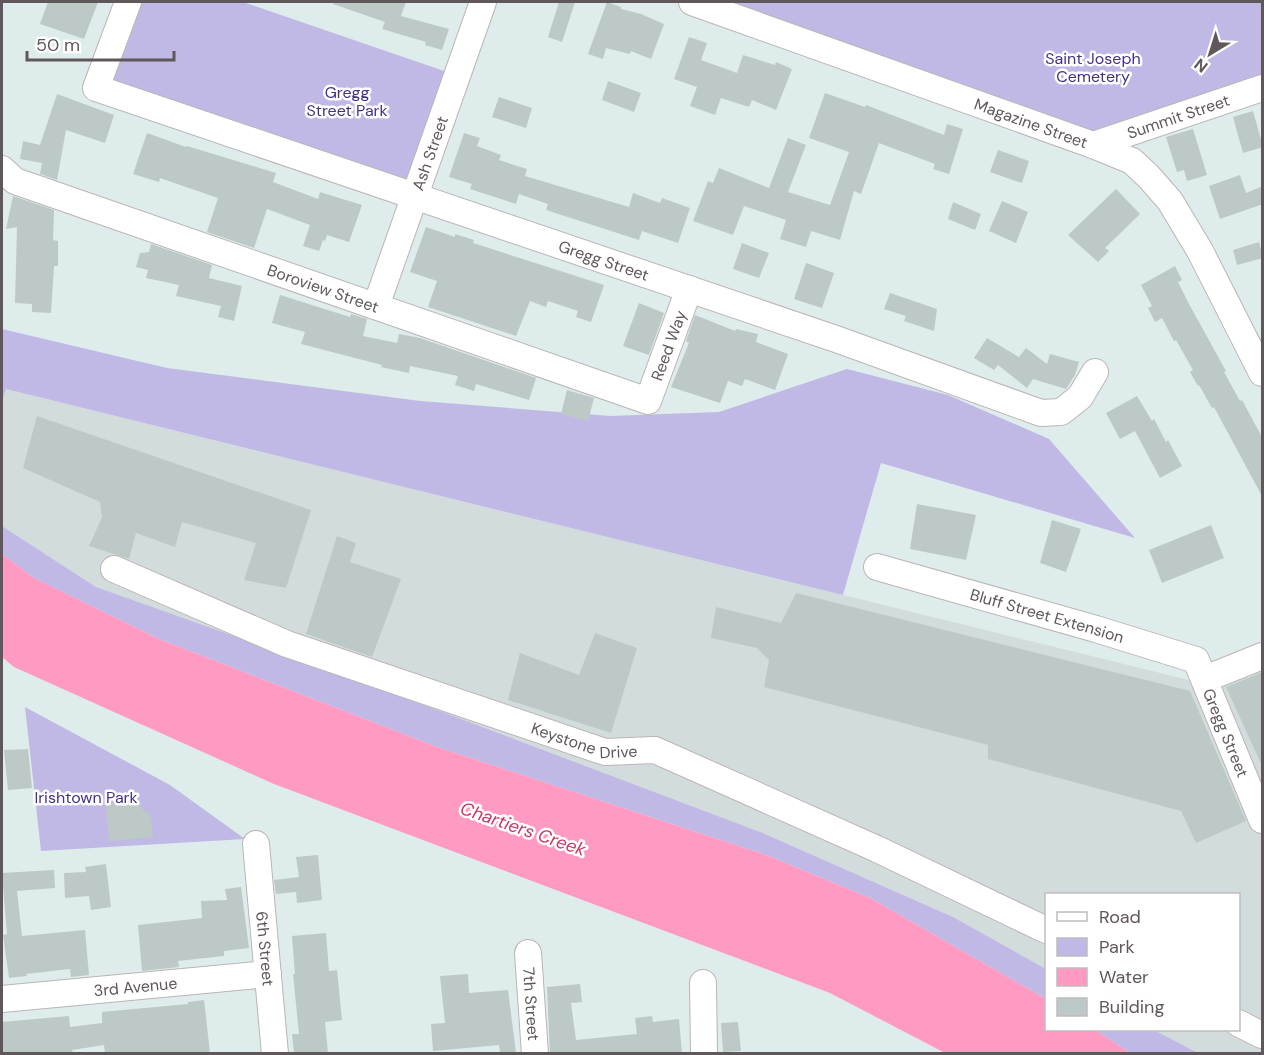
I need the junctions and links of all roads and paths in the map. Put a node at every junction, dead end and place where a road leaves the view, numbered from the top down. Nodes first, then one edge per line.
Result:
1 (128, 2) edge
2 (483, 2) edge
3 (692, 2) edge
4 (1263, 88) edge
5 (1094, 145) junction
6 (2, 169) edge
7 (414, 197) junction
8 (688, 289) junction
9 (376, 306) junction
10 (1095, 372) dead end
11 (1263, 373) edge
12 (648, 401) joint
13 (877, 567) dead end
14 (114, 569) dead end
15 (1263, 656) edge
16 (1204, 680) junction
17 (1263, 820) edge
18 (256, 844) dead end
19 (1045, 929) edge
20 (528, 953) dead end
21 (268, 974) junction
22 (702, 983) dead end
23 (2, 999) edge
24 (1240, 1024) edge
25 (1263, 1035) edge
26 (275, 1053) edge
27 (535, 1053) edge
28 (704, 1053) edge
29 (1253, 1053) edge

1 - 7 street, Gregg Street
2 - 7 street, Ash Street
3 - 5 street, Magazine Street
4 - 5 street, Summit Street
5 - 11 street, Magazine Street
6 - 9 street, Boroview Street
7 - 8 street, Gregg Street
7 - 9 street, Ash Street
8 - 10 street, Gregg Street
8 - 12 street, Reed Way
9 - 12 street, Boroview Street
13 - 16 street, Bluff Street Extension
14 - 19 street, Keystone Drive
15 - 16 street
16 - 17 street, Gregg Street
18 - 21 street, 6th Street
20 - 27 street, 7th Street
21 - 23 street, 3rd Avenue
21 - 26 street, 6th Street
22 - 28 street
24 - 25 street
25 - 29 street

